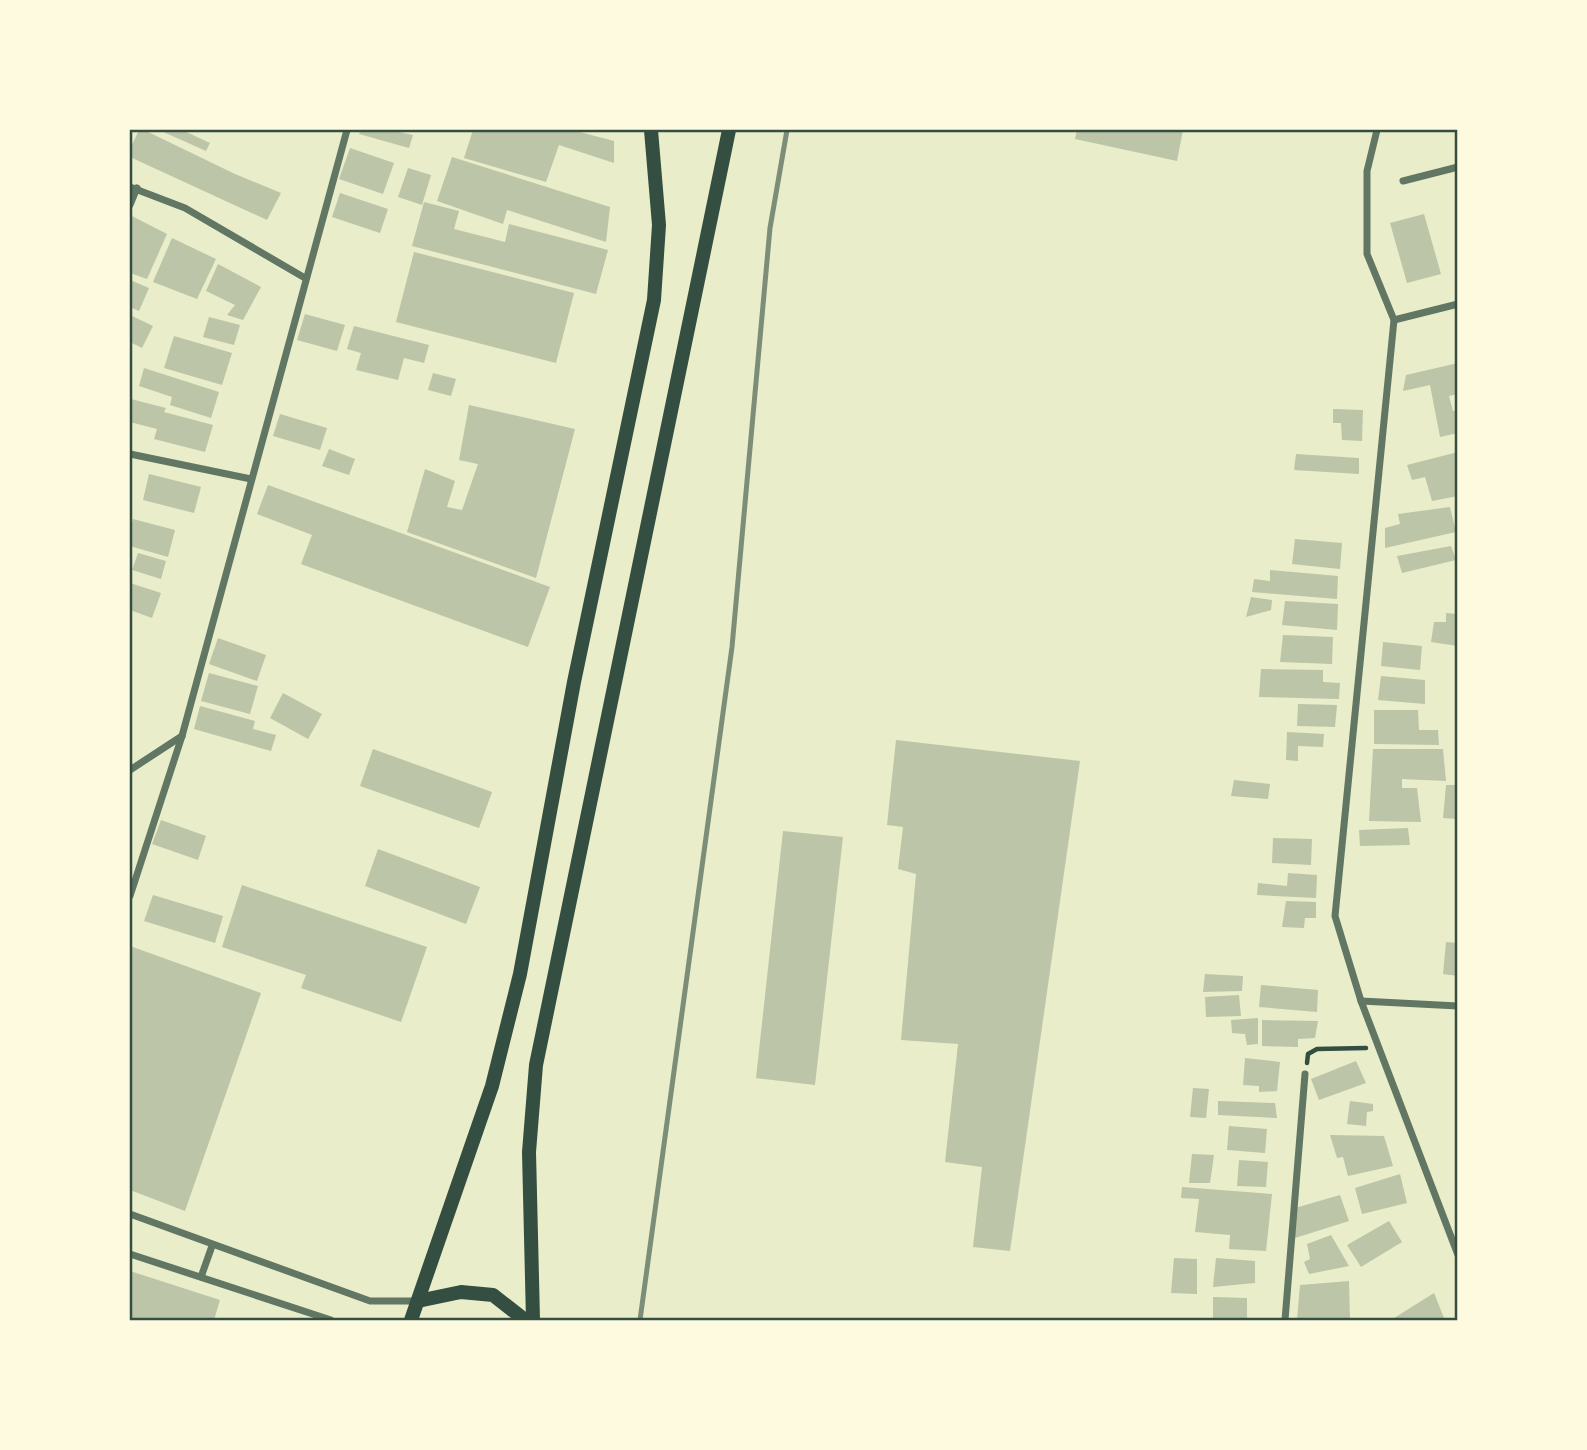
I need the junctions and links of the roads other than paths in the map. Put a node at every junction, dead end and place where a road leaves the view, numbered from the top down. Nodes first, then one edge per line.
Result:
1 (348, 130) edge
2 (651, 130) edge
3 (729, 130) edge
4 (1377, 130) edge
5 (1458, 167) edge
6 (1403, 181) dead end
7 (133, 188) edge
8 (130, 205) edge
9 (305, 278) junction
10 (1458, 304) edge
11 (1394, 320) junction
12 (130, 454) edge
13 (251, 479) junction
14 (182, 736) junction
15 (130, 770) edge
16 (130, 896) edge
17 (1361, 1001) junction
18 (1458, 1006) edge
19 (1305, 1074) road end
20 (130, 1214) edge
21 (212, 1246) junction
22 (130, 1254) edge
23 (1458, 1255) edge
24 (201, 1277) junction
25 (418, 1301) junction
26 (331, 1321) edge
27 (411, 1321) edge
28 (525, 1321) edge
29 (533, 1321) edge
30 (1285, 1321) edge

1 - 9 street
2 - 25 main road
3 - 29 main road
4 - 11 street
5 - 6 street
7 - 8 street
7 - 9 street
9 - 13 street
10 - 11 street
11 - 17 street
12 - 13 street
13 - 14 street
14 - 15 street
14 - 16 street
17 - 18 street
17 - 23 street
19 - 30 street
20 - 21 street
21 - 24 street
21 - 25 street
22 - 24 street
24 - 26 street
25 - 27 main road
25 - 28 main road

